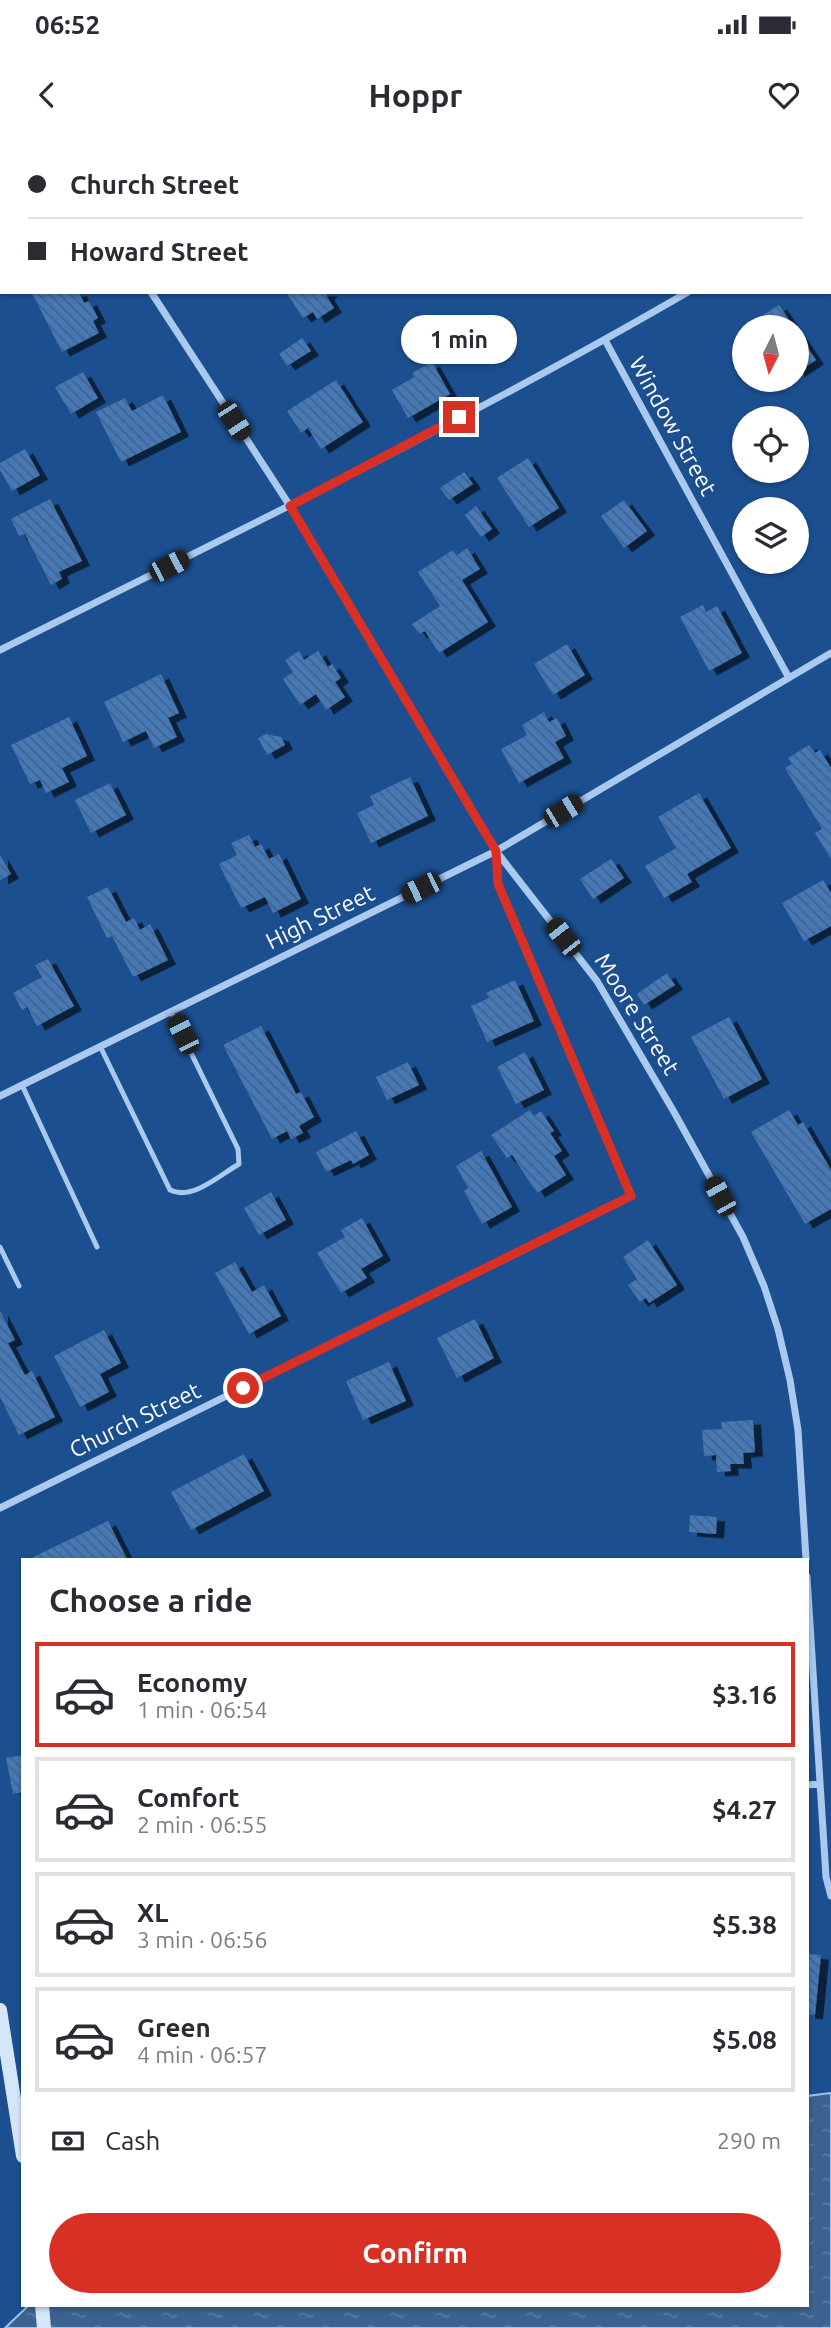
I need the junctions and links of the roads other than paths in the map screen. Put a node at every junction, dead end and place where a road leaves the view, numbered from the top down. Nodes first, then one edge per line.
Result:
1 (152, 294) edge
2 (685, 294) edge
3 (605, 341) junction
4 (290, 506) junction
5 (0, 650) edge
6 (831, 653) edge
7 (789, 678) junction
8 (496, 851) junction
9 (171, 1012) junction
10 (100, 1046) junction
11 (22, 1085) junction
12 (0, 1096) edge
13 (0, 1247) edge
14 (97, 1247) dead end
15 (19, 1286) dead end
16 (0, 1508) edge
17 (806, 1558) edge
18 (809, 1609) edge
19 (820, 1784) junction
20 (809, 1785) edge
21 (831, 1896) edge
22 (0, 2010) edge
23 (21, 2144) edge
24 (41, 2307) edge
25 (44, 2328) edge

1 - 4 street, Moore Street
2 - 3 street
3 - 4 street
3 - 7 street, Window Street
4 - 5 street
4 - 8 street, Moore Street
6 - 7 street, High Street
7 - 8 street, High Street
8 - 9 street, High Street
8 - 16 street, Church Street
8 - 17 street, Moore Street
9 - 10 street, High Street
9 - 10 lane
10 - 11 street, High Street
11 - 12 street, High Street
11 - 14 lane
13 - 15 lane
18 - 19 street
19 - 20 street
19 - 21 street
22 - 23 main road
24 - 25 main road

